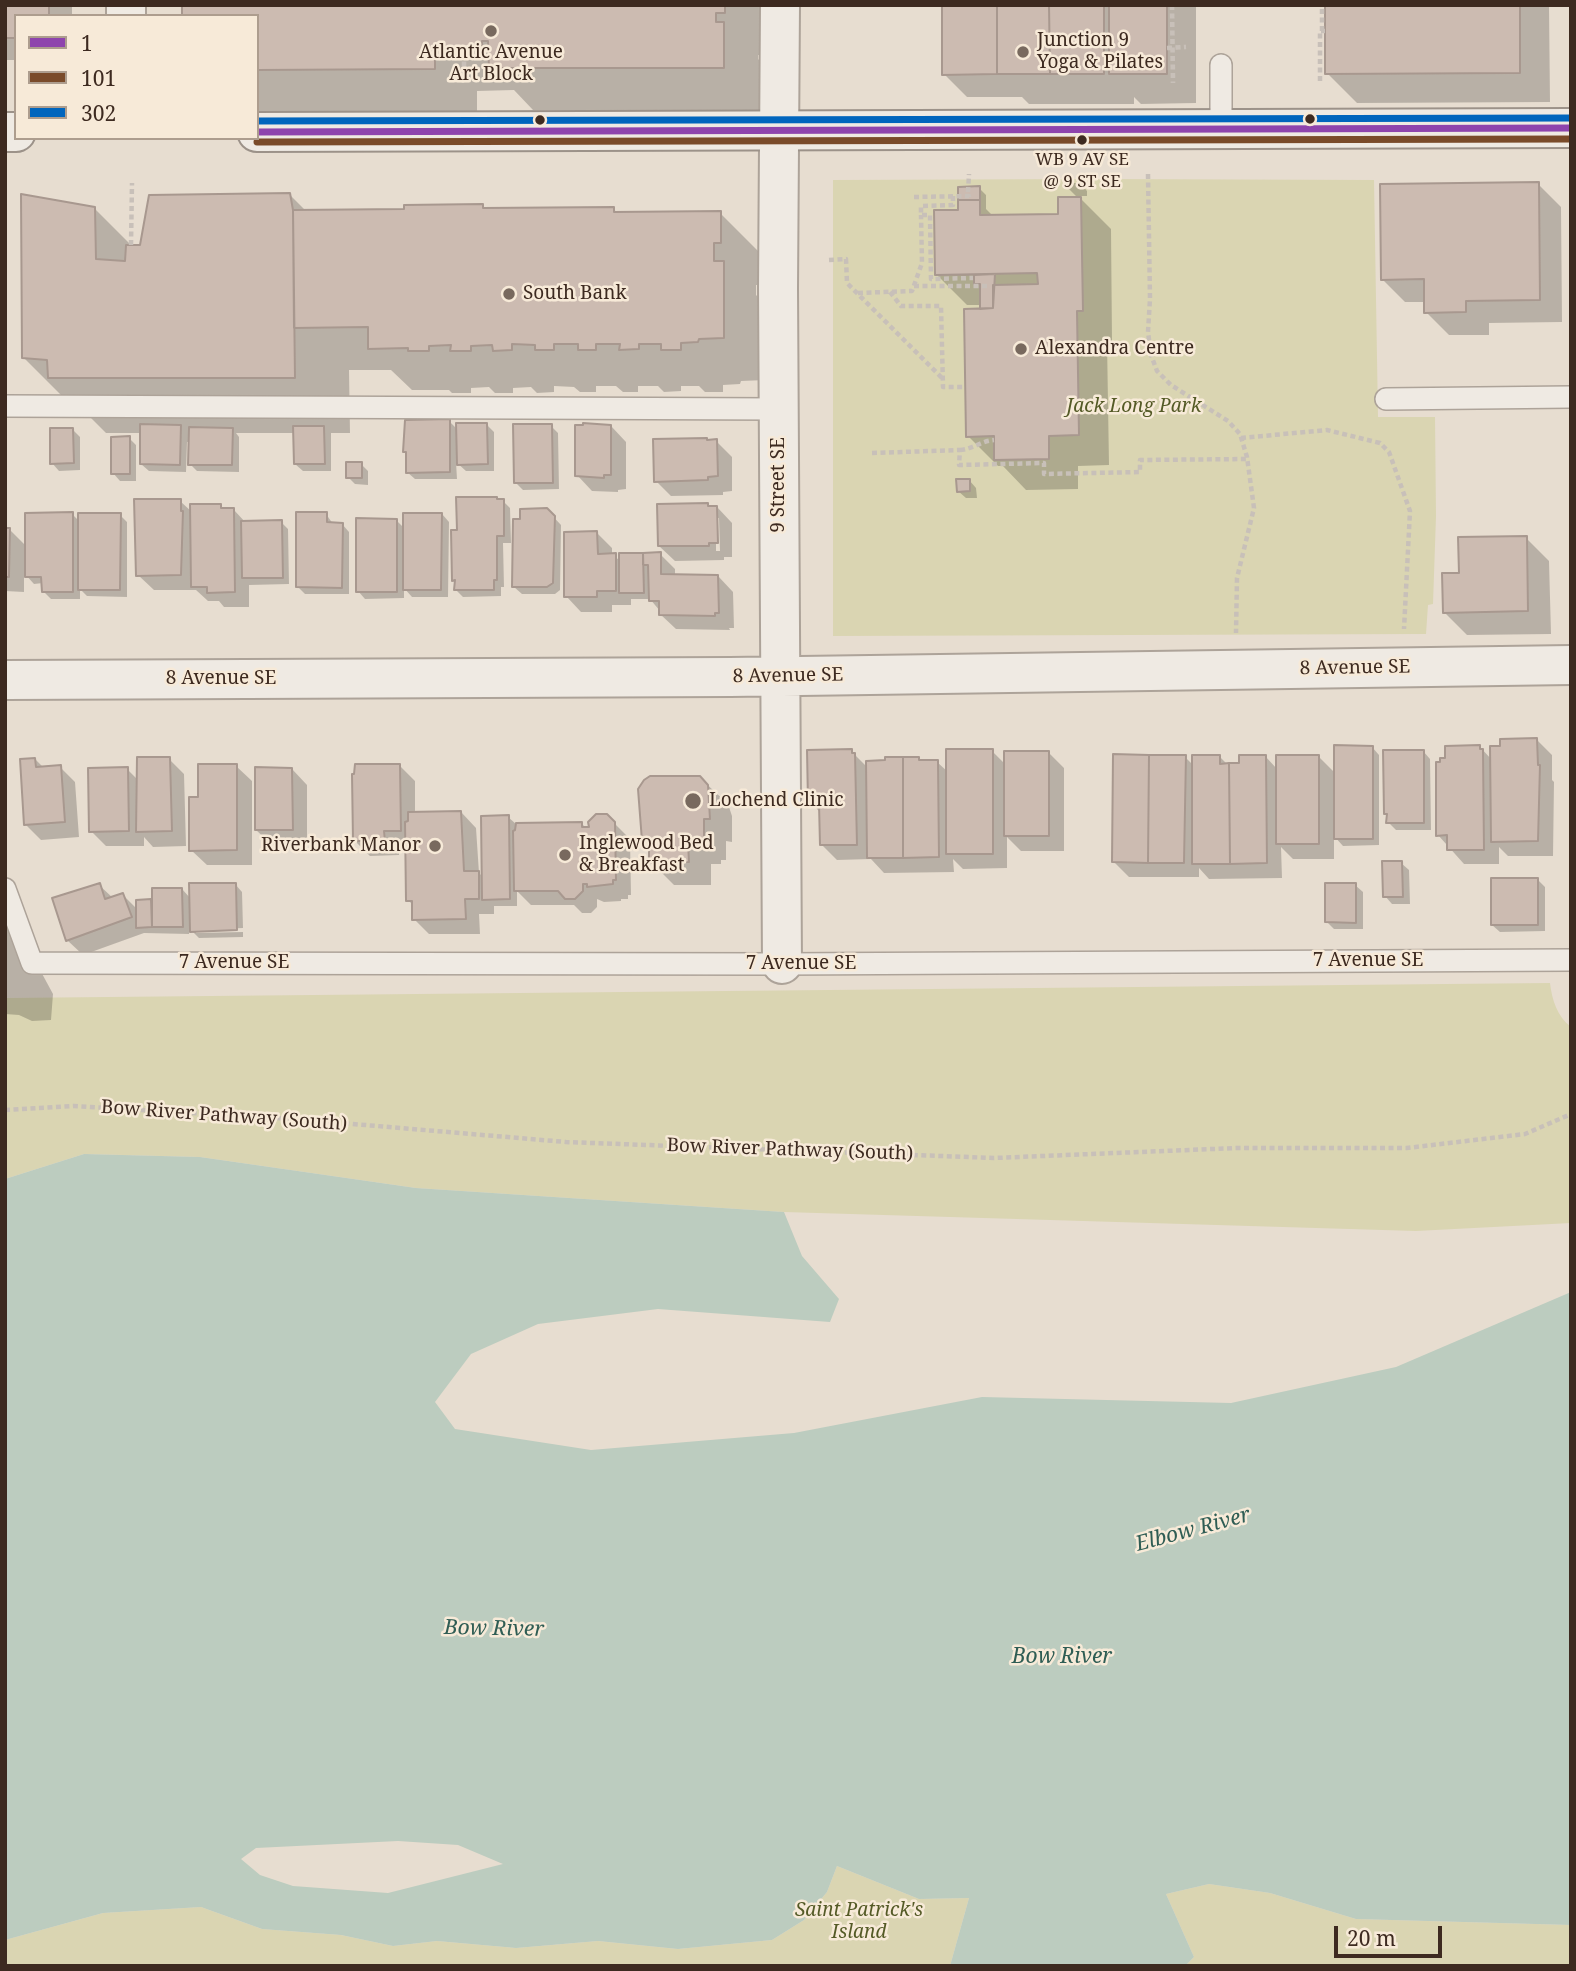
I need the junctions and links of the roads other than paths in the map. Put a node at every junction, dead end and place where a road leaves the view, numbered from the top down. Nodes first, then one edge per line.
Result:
1 (780, 5) edge
2 (1221, 65) dead end
3 (1221, 128) junction
4 (1571, 128) edge
5 (780, 131) junction
6 (259, 132) edge
7 (1571, 397) edge
8 (1386, 398) dead end
9 (5, 407) edge
10 (779, 409) junction
11 (1571, 665) edge
12 (780, 677) junction
13 (5, 680) edge
14 (5, 889) edge
15 (1571, 960) edge
16 (782, 964) junction

1 - 5 street, 9 Street SE
2 - 3 lane
3 - 4 street
3 - 5 street
5 - 6 street
5 - 10 street, 9 Street SE
7 - 8 lane
9 - 10 lane
10 - 12 street, 9 Street SE
11 - 12 street, 8 Avenue SE
12 - 13 street, 8 Avenue SE
12 - 16 street, 9 Street SE
14 - 16 lane, 7 Avenue SE
15 - 16 lane, 7 Avenue SE

